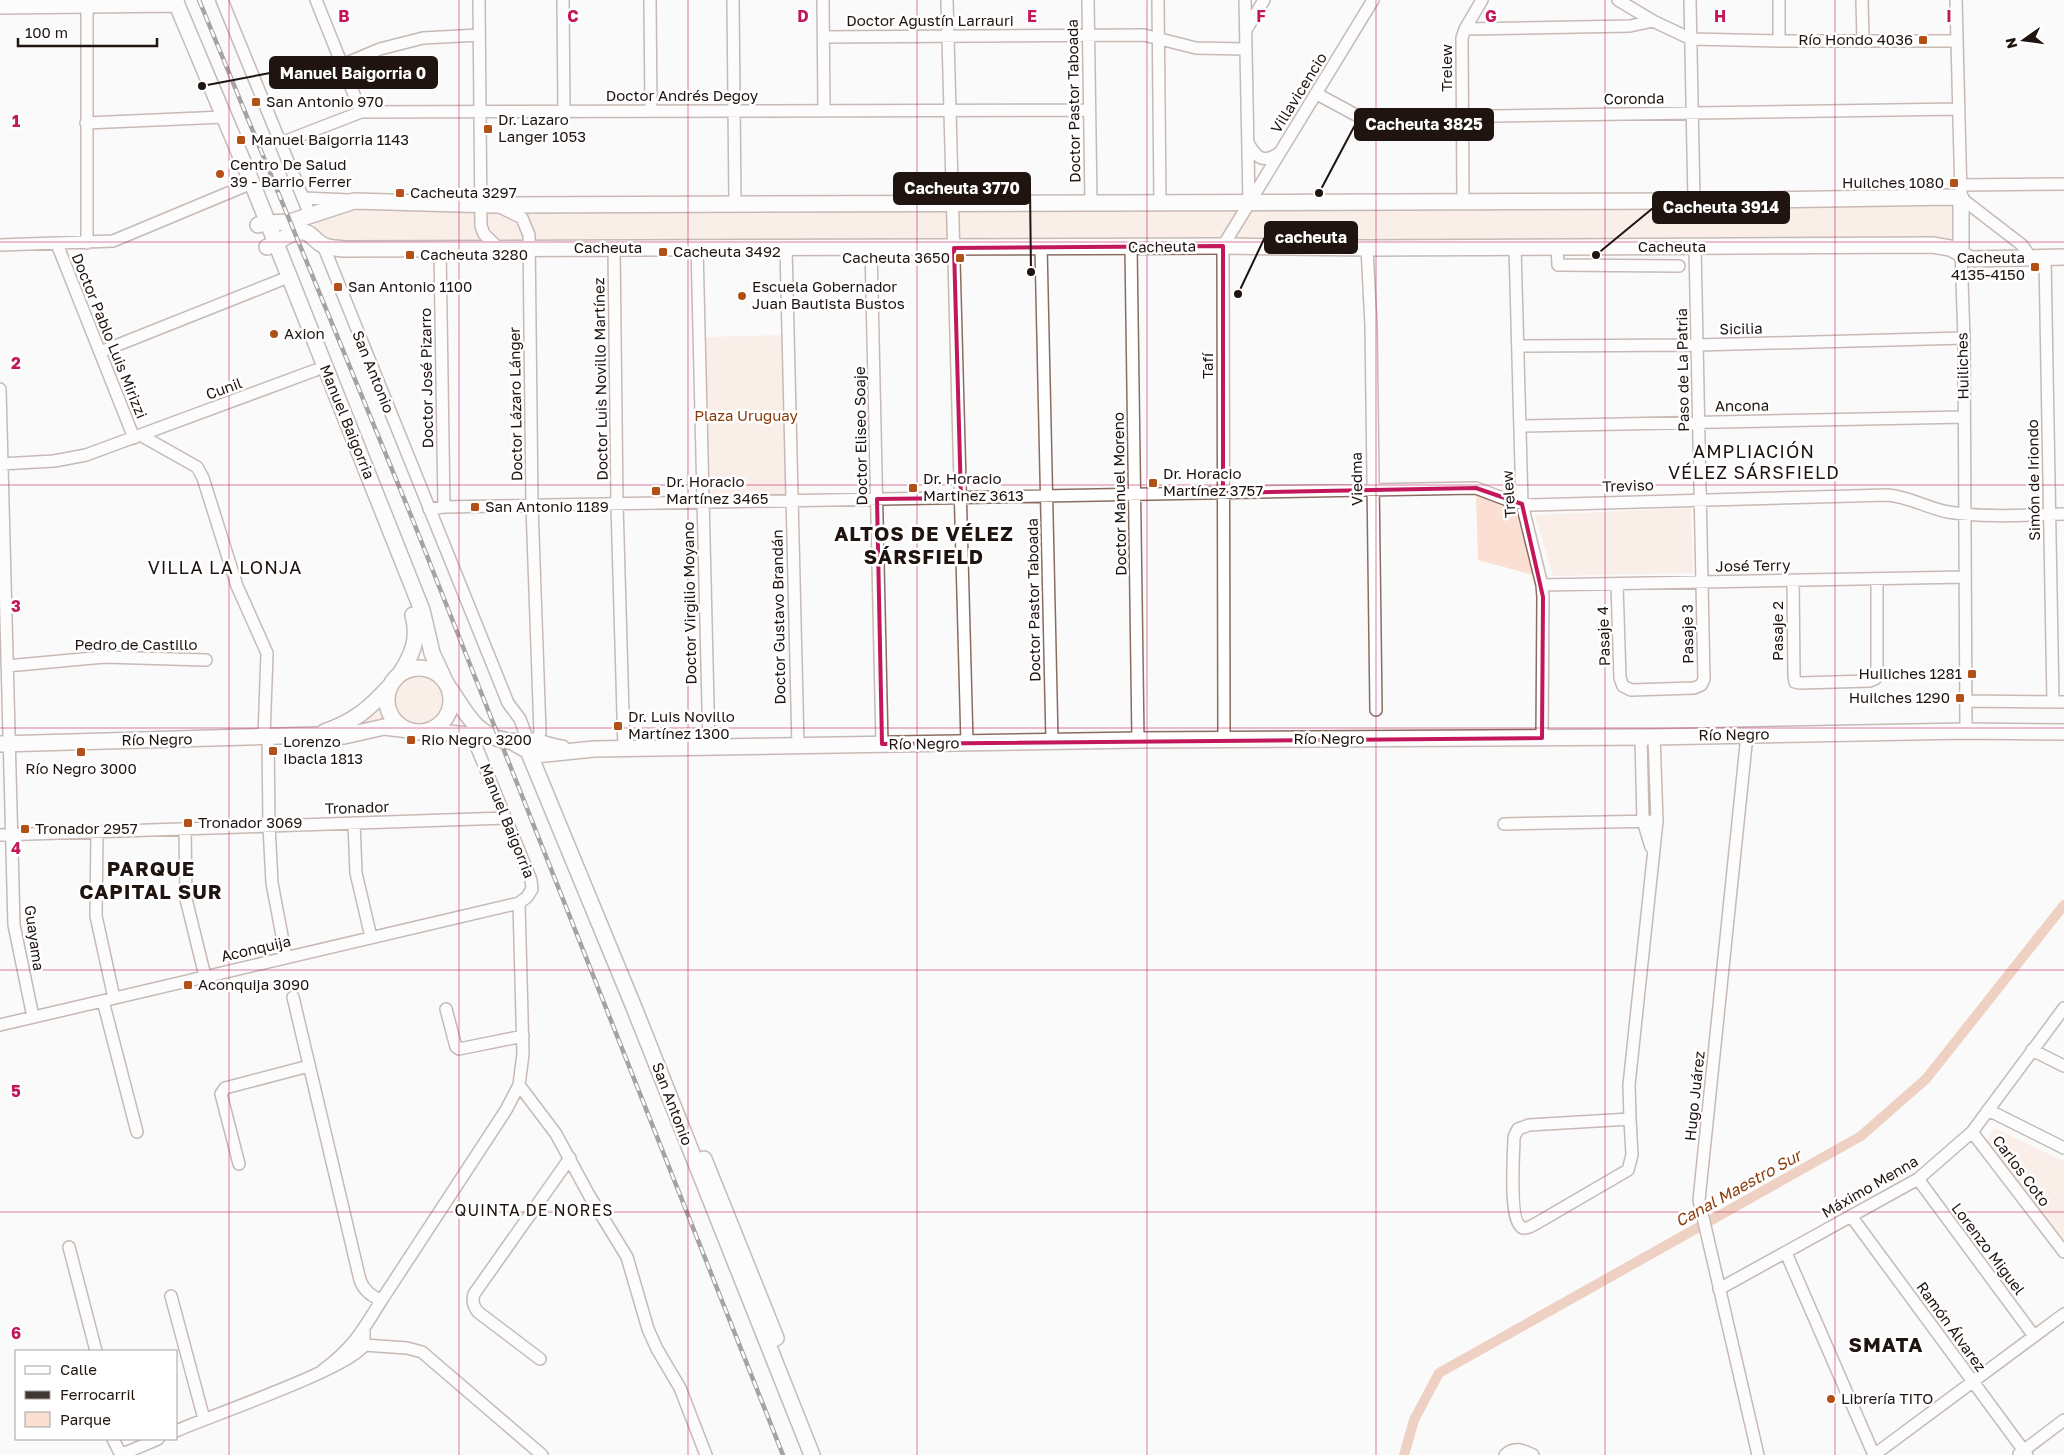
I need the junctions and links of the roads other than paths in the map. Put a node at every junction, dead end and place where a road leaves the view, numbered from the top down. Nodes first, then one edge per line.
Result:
1 (222, 0) edge
2 (316, 0) edge
3 (479, 0) edge
4 (562, 0) edge
5 (650, 0) edge
6 (733, 0) edge
7 (823, 0) edge
8 (947, 0) edge
9 (1088, 0) edge
10 (1158, 0) edge
11 (1245, 0) edge
12 (1264, 0) edge
13 (1374, 0) edge
14 (1482, 0) edge
15 (1618, 0) edge
16 (1690, 0) edge
17 (1779, 0) edge
18 (1862, 0) edge
19 (1956, 0) edge
20 (87, 2) edge
21 (172, 2) edge
22 (0, 6) edge
23 (1653, 21) junction
24 (1465, 29) junction
25 (1246, 31) junction
26 (479, 35) junction
27 (1088, 35) junction
28 (948, 36) junction
29 (824, 37) junction
30 (1158, 38) junction
31 (1691, 39) junction
32 (1779, 41) junction
33 (1863, 41) junction
34 (1957, 41) junction
35 (1245, 49) junction
36 (342, 65) junction
37 (1317, 94) junction
38 (950, 110) junction
39 (1089, 110) junction
40 (1958, 110) junction
41 (480, 111) junction
42 (564, 111) junction
43 (651, 111) junction
44 (734, 111) junction
45 (824, 111) junction
46 (361, 112) junction
47 (1692, 114) junction
48 (219, 117) junction
49 (1462, 117) junction
50 (86, 123) junction
51 (1248, 141) junction
52 (281, 143) junction
53 (1280, 154) junction
54 (2064, 184) edge
55 (248, 185) junction
56 (1961, 192) junction
57 (303, 198) junction
58 (354, 201) junction
59 (1694, 201) junction
60 (1090, 202) junction
61 (1160, 202) junction
62 (1249, 202) junction
63 (1463, 202) junction
64 (735, 203) junction
65 (953, 203) junction
66 (487, 205) junction
67 (310, 214) junction
68 (263, 224) junction
69 (87, 243) junction
70 (57, 244) junction
71 (0, 245) edge
72 (272, 245) junction
73 (323, 245) junction
74 (1223, 246) junction
75 (1041, 247) junction
76 (1131, 247) junction
77 (1515, 247) junction
78 (1557, 247) junction
79 (1695, 247) junction
80 (529, 248) junction
81 (614, 248) junction
82 (698, 248) junction
83 (786, 248) junction
84 (871, 248) junction
85 (954, 248) junction
86 (1368, 248) junction
87 (440, 249) junction
88 (498, 249) junction
89 (1961, 252) junction
90 (2064, 257) edge
91 (2038, 258) junction
92 (1679, 266) dead end
93 (281, 280) junction
94 (1964, 338) junction
95 (1697, 345) junction
96 (1519, 346) junction
97 (100, 352) junction
98 (316, 370) junction
99 (0, 389) edge
100 (1964, 417) junction
101 (1699, 422) junction
102 (1521, 426) junction
103 (138, 437) junction
104 (2, 464) edge
105 (1372, 489) junction
106 (1223, 493) junction
107 (1135, 494) junction
108 (1047, 496) junction
109 (961, 498) junction
110 (877, 499) junction
111 (1700, 499) junction
112 (792, 501) junction
113 (703, 502) junction
114 (617, 504) junction
115 (1522, 504) junction
116 (532, 506) junction
117 (444, 507) junction
118 (429, 509) junction
119 (1965, 514) junction
120 (2050, 514) junction
121 (2064, 514) edge
122 (1965, 577) junction
123 (1876, 579) junction
124 (1793, 580) junction
125 (1702, 582) junction
126 (1617, 585) junction
127 (1542, 586) junction
128 (206, 660) dead end
129 (7, 666) junction
130 (400, 674) junction
131 (447, 683) junction
132 (390, 686) junction
133 (1623, 686) joint
134 (1966, 701) junction
135 (2058, 702) edge
136 (1376, 710) dead end
137 (409, 730) junction
138 (426, 731) junction
139 (1966, 731) junction
140 (2064, 732) edge
141 (315, 735) junction
142 (1747, 735) junction
143 (472, 736) junction
144 (266, 737) junction
145 (1647, 737) junction
146 (494, 738) junction
147 (1542, 738) junction
148 (1224, 739) junction
149 (1138, 740) junction
150 (1052, 741) junction
151 (967, 743) junction
152 (4, 744) edge
153 (882, 744) junction
154 (798, 746) junction
155 (535, 747) junction
156 (709, 747) junction
157 (624, 749) junction
158 (506, 818) junction
159 (1643, 821) junction
160 (1657, 821) junction
161 (354, 823) junction
162 (1504, 824) dead end
163 (269, 826) junction
164 (185, 829) junction
165 (97, 832) junction
166 (5, 835) edge
167 (1653, 851) junction
168 (519, 903) junction
169 (371, 937) junction
170 (286, 957) junction
171 (205, 976) junction
172 (293, 997) dead end
173 (109, 999) junction
174 (2064, 1008) edge
175 (446, 1009) dead end
176 (33, 1017) junction
177 (0, 1024) edge
178 (523, 1036) junction
179 (2032, 1050) junction
180 (309, 1066) junction
181 (2064, 1066) edge
182 (519, 1084) junction
183 (1988, 1110) junction
184 (1630, 1119) junction
185 (137, 1132) dead end
186 (1972, 1132) junction
187 (2064, 1148) edge
188 (570, 1158) junction
189 (239, 1164) dead end
190 (1918, 1179) junction
191 (1850, 1216) junction
192 (70, 1247) dead end
193 (2064, 1252) edge
194 (1786, 1253) junction
195 (1719, 1289) junction
196 (171, 1296) dead end
197 (381, 1301) junction
198 (2064, 1314) edge
199 (364, 1331) junction
200 (2034, 1336) junction
201 (364, 1346) junction
202 (96, 1350) edge
203 (540, 1359) dead end
204 (322, 1371) junction
205 (1973, 1382) junction
206 (204, 1419) junction
207 (2064, 1420) edge
208 (178, 1430) edge
209 (114, 1440) edge
210 (156, 1440) edge
211 (2023, 1454) edge
212 (542, 1455) edge
213 (706, 1455) edge
214 (812, 1455) edge
215 (823, 1455) edge
216 (1505, 1455) edge
217 (1533, 1455) edge
218 (1758, 1455) edge
219 (1874, 1455) edge

1 - 52 street, San Antonio
2 - 36 street
3 - 26 street
4 - 42 street
5 - 43 street
6 - 44 street
7 - 29 street
8 - 28 street
9 - 27 street, Doctor Pastor Taboada
10 - 30 street
11 - 25 street
12 - 25 street
13 - 37 street, Villavicencio
14 - 24 street, Trelew
15 - 23 street
16 - 31 street
17 - 32 street
18 - 33 street
19 - 34 street, Huiliches
20 - 21 street
20 - 22 street
20 - 50 street, Doctor Pablo Luis Mirizzi
21 - 48 street, Manuel Baigorria
23 - 24 street
23 - 31 street
24 - 49 street, Trelew
25 - 35 street
26 - 36 street
26 - 41 street
27 - 28 street, Doctor Agustín Larrauri
27 - 30 street, Doctor Agustín Larrauri
27 - 39 street, Doctor Pastor Taboada
28 - 29 street, Doctor Agustín Larrauri
28 - 38 street
29 - 45 street
30 - 35 street, Doctor Agustín Larrauri
30 - 61 street
31 - 32 street
31 - 47 street
32 - 33 street
33 - 34 street
34 - 40 street, Huiliches
35 - 51 street
36 - 46 street
37 - 49 street, Coronda
37 - 53 street, Villavicencio
38 - 39 street, Doctor Andrés Degoy
38 - 45 street, Doctor Andrés Degoy
38 - 65 street
39 - 60 street, Doctor Pastor Taboada
40 - 47 street, Coronda
40 - 56 street, Huiliches
41 - 42 street, Doctor Andrés Degoy
41 - 46 street, Doctor Andrés Degoy
41 - 66 street
42 - 43 street, Doctor Andrés Degoy
43 - 44 street, Doctor Andrés Degoy
44 - 45 street, Doctor Andrés Degoy
44 - 64 street
46 - 52 street, Doctor Andrés Degoy
47 - 49 street, Coronda
47 - 59 street
48 - 50 street
48 - 55 street, Manuel Baigorria
49 - 63 street, Trelew
50 - 69 street, Doctor Pablo Luis Mirizzi
51 - 53 street
51 - 62 street
52 - 57 street, San Antonio
53 - 62 street, Villavicencio
54 - 56 street
55 - 68 street, Manuel Baigorria
55 - 69 street
56 - 59 street
56 - 89 street, Huiliches
56 - 91 street
57 - 58 street
57 - 67 street, San Antonio
58 - 66 street
58 - 67 street
59 - 63 street
60 - 61 street
60 - 65 street
61 - 62 street
62 - 63 street
62 - 74 street
64 - 65 street
64 - 66 street
65 - 85 street
66 - 80 street, Doctor Lázaro Lánger
66 - 88 street
67 - 68 street
67 - 73 street, San Antonio
68 - 72 street, Manuel Baigorria
69 - 70 street
70 - 71 street
70 - 97 street, Doctor Pablo Luis Mirizzi
72 - 73 street, Cacheuta
72 - 93 street, Manuel Baigorria
72 - 131 street, Manuel Baigorria
73 - 87 street, Cacheuta
73 - 118 street, San Antonio
74 - 76 street, Cacheuta
74 - 86 street, Cacheuta
74 - 106 street, Tafí
75 - 76 street, Cacheuta
75 - 85 street, Cacheuta
75 - 108 street, Doctor Pastor Taboada
76 - 107 street, Doctor Manuel Moreno
77 - 78 street, Cacheuta
77 - 86 street, Cacheuta
77 - 96 street, Trelew
78 - 79 street, Cacheuta
78 - 92 street
79 - 89 street, Cacheuta
79 - 95 street, Paso de La Patria
80 - 81 street, Cacheuta
80 - 88 street, Cacheuta
80 - 116 street, Doctor Lázaro Lánger
81 - 82 street, Cacheuta
81 - 114 street, Doctor Luis Novillo Martínez
82 - 83 street, Cacheuta
82 - 113 street, Doctor Virgilio Moyano
83 - 84 street, Cacheuta
83 - 112 street, Doctor Gustavo Brandán
84 - 85 street, Cacheuta
84 - 110 street, Doctor Eliseo Soaje
85 - 109 street
86 - 105 street, Viedma
87 - 88 street, Cacheuta
87 - 117 street, Doctor José Pizarro
89 - 91 street, Cacheuta
89 - 94 street, Huiliches
90 - 91 street, Cacheuta
91 - 120 street, Simón de Iriondo
93 - 97 street
93 - 98 street, Manuel Baigorria
94 - 95 street, Sicilia
94 - 100 street, Huiliches
95 - 96 street, Sicilia
95 - 101 street, Paso de La Patria
96 - 102 street, Trelew
97 - 103 street, Doctor Pablo Luis Mirizzi
98 - 103 street, Cunil
98 - 130 street, Manuel Baigorria
99 - 104 street
100 - 101 street, Ancona
100 - 119 street, Huiliches
101 - 102 street, Ancona
101 - 111 street, Paso de La Patria
102 - 115 street, Trelew
103 - 104 street, Cunil
103 - 144 street
104 - 129 street
105 - 106 street, Treviso
105 - 115 street, Treviso
105 - 136 street, Viedma
106 - 107 street, Treviso
106 - 148 street, Tafí
107 - 108 street, Treviso
107 - 149 street, Doctor Manuel Moreno
108 - 109 street, Treviso
108 - 150 street, Doctor Pastor Taboada
109 - 110 street, Treviso
109 - 151 street
110 - 112 street, Treviso
110 - 153 street, Doctor Eliseo Soaje
111 - 115 street, Treviso
111 - 119 street, Treviso
111 - 125 street, Paso de La Patria
112 - 113 street, Treviso
112 - 154 street, Doctor Gustavo Brandán
113 - 114 street, Treviso
113 - 156 street, Doctor Virgilio Moyano
114 - 116 street, Treviso
114 - 157 street, Doctor Luis Novillo Martínez
115 - 127 street, Trelew
116 - 117 street, Treviso
116 - 155 street, Doctor Lázaro Lánger
117 - 118 street, Treviso
118 - 155 street, San Antonio
119 - 120 street, Treviso
119 - 122 street, Huiliches
120 - 121 street, Treviso
120 - 135 street, Simón de Iriondo
122 - 123 street, José Terry
122 - 134 street, Huiliches
123 - 124 street, José Terry
123 - 124 street, Pasaje 2
124 - 125 street, José Terry
125 - 126 street, José Terry
125 - 133 street, Pasaje 3
126 - 127 street, José Terry
126 - 133 street, Pasaje 4
127 - 147 street, Trelew
128 - 129 street, Pedro de Castillo
129 - 152 street
130 - 131 street
130 - 132 street
131 - 138 street
131 - 146 street, Río Negro
132 - 137 street
132 - 141 street, Río Negro
134 - 135 street
134 - 139 street, Huiliches
137 - 138 street
137 - 141 street, Río Negro
138 - 143 street, Río Negro
139 - 140 street, Río Negro
139 - 142 street, Río Negro
141 - 144 street, Río Negro
142 - 145 street, Río Negro
142 - 195 street, Hugo Juárez
143 - 146 street, Río Negro
143 - 158 street, Manuel Baigorria
144 - 152 street, Río Negro
144 - 163 street
145 - 147 street, Río Negro
145 - 159 street
145 - 160 street
146 - 155 street, Río Negro
147 - 148 street, Río Negro
148 - 149 street, Río Negro
149 - 150 street, Río Negro
150 - 151 street, Río Negro
151 - 153 street, Río Negro
152 - 166 street, Guayama
153 - 154 street, Río Negro
154 - 156 street, Río Negro
155 - 157 street, Río Negro
155 - 214 street, San Antonio
155 - 215 street, San Antonio
156 - 157 street, Río Negro
158 - 161 street, Tronador
158 - 168 street, Manuel Baigorria
159 - 160 street
159 - 162 street
159 - 167 street
160 - 167 street
161 - 163 street, Tronador
161 - 169 street
163 - 164 street, Tronador
163 - 170 street
164 - 165 street, Tronador
164 - 171 street
165 - 166 street, Tronador
165 - 173 street
166 - 176 street, Guayama
167 - 184 street
168 - 169 street, Aconquija
168 - 178 street
169 - 170 street, Aconquija
170 - 171 street, Aconquija
171 - 173 street, Aconquija
172 - 180 street
173 - 176 street, Aconquija
173 - 185 street
174 - 179 street, Máximo Menna
175 - 178 street
176 - 177 street, Aconquija
178 - 182 street
179 - 181 street
179 - 183 street, Máximo Menna
180 - 189 street
180 - 197 street
182 - 188 street
182 - 197 street
183 - 186 street, Máximo Menna
183 - 187 street
184 - 184 street
186 - 190 street, Máximo Menna
186 - 193 street, Carlos Coto
188 - 203 street
188 - 213 street
190 - 191 street, Máximo Menna
190 - 200 street, Lorenzo Miguel
191 - 194 street, Máximo Menna
191 - 205 street, Ramón Álvarez
192 - 202 street
194 - 195 street, Máximo Menna
194 - 219 street
195 - 218 street, Hugo Juárez
196 - 206 street
197 - 199 street
198 - 200 street
199 - 201 street
199 - 204 street
200 - 205 street
201 - 204 street
201 - 212 street
204 - 206 street
205 - 211 street, Ramón Álvarez
205 - 219 street
206 - 208 street
207 - 211 street
209 - 210 street
216 - 217 street

